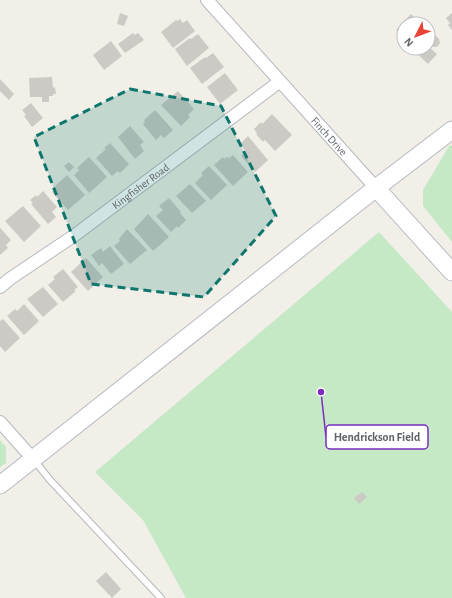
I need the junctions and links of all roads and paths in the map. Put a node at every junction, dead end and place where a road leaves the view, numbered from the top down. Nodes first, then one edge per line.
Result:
1 (206, 0) edge
2 (279, 82) junction
3 (452, 130) edge
4 (376, 188) junction
5 (452, 272) edge
6 (0, 287) edge
7 (0, 422) edge
8 (34, 459) junction
9 (0, 485) edge
10 (161, 598) edge

1 - 2 street, Finch Drive
2 - 4 street, Finch Drive
2 - 6 street, Kingfisher Road
3 - 4 street
4 - 5 street, Finch Drive
4 - 8 street
7 - 8 street
8 - 9 street
8 - 10 lane

